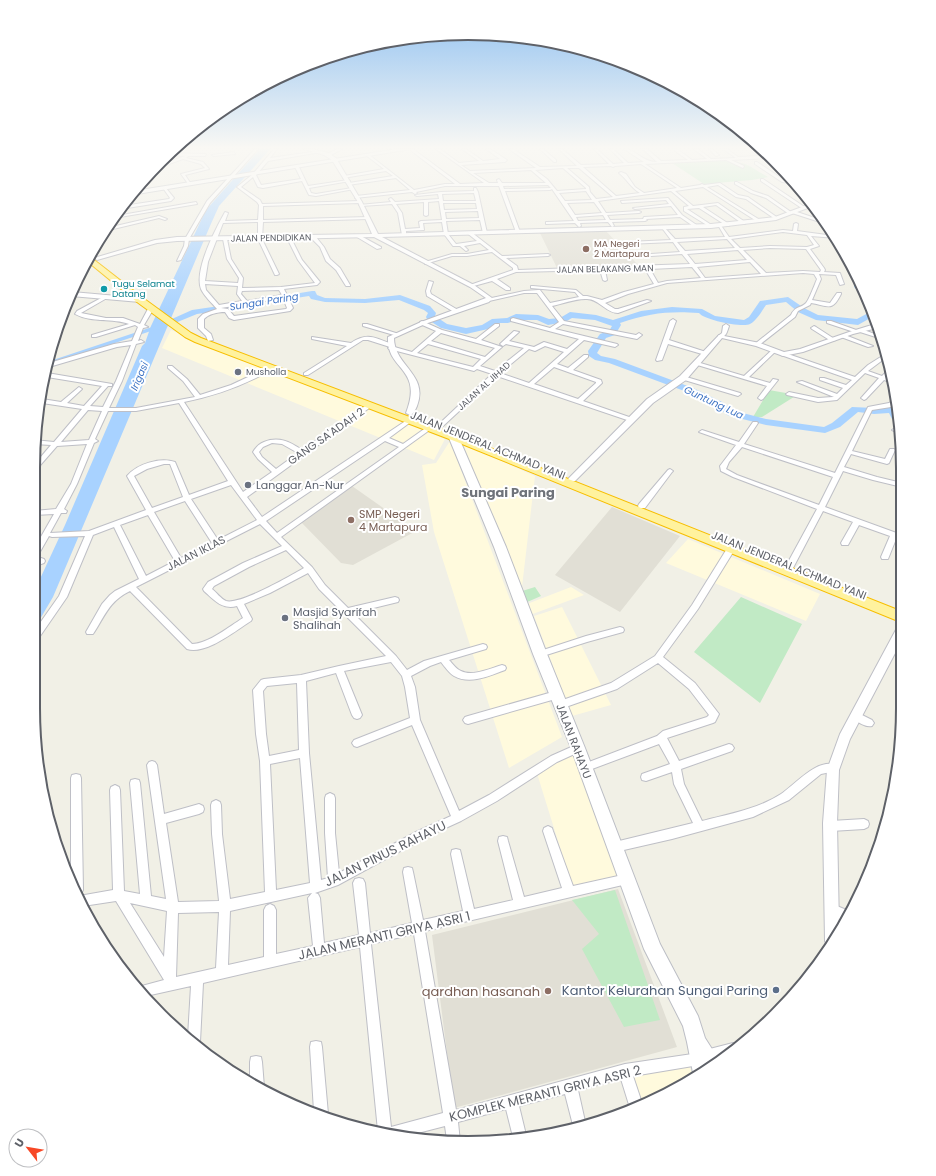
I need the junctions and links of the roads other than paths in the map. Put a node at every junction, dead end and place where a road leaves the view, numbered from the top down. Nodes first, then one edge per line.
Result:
1 (361, 203) edge
2 (154, 204) edge
3 (170, 204) edge
4 (189, 204) edge
5 (207, 204) edge
6 (300, 204) edge
7 (393, 204) edge
8 (424, 204) edge
9 (442, 204) edge
10 (478, 204) edge
11 (508, 204) edge
12 (565, 204) edge
13 (598, 204) edge
14 (631, 204) edge
15 (688, 204) edge
16 (730, 204) edge
17 (756, 204) edge
18 (778, 204) edge
19 (261, 205) joint
20 (672, 205) joint
21 (173, 206) junction
22 (691, 206) junction
23 (699, 206) junction
24 (808, 207) edge
25 (635, 208) junction
26 (480, 210) junction
27 (125, 211) edge
28 (443, 211) junction
29 (125, 212) edge
30 (639, 212) junction
31 (792, 212) junction
32 (226, 213) dead end
33 (606, 214) junction
34 (426, 215) dead end
35 (573, 216) junction
36 (681, 216) junction
37 (368, 218) junction
38 (776, 218) junction
39 (482, 219) junction
40 (644, 219) junction
41 (260, 220) junction
42 (444, 220) junction
43 (817, 220) edge
44 (223, 222) junction
45 (610, 222) junction
46 (759, 222) junction
47 (547, 223) dead end
48 (578, 223) junction
49 (744, 223) junction
50 (796, 224) dead end
51 (728, 225) junction
52 (820, 225) edge
53 (711, 226) junction
54 (720, 226) junction
55 (697, 227) junction
56 (113, 228) edge
57 (652, 228) junction
58 (664, 228) junction
59 (582, 230) junction
60 (614, 230) junction
61 (118, 231) dead end
62 (404, 232) junction
63 (518, 232) junction
64 (824, 232) joint
65 (469, 233) junction
66 (485, 233) junction
67 (796, 233) junction
68 (446, 234) junction
69 (808, 234) junction
70 (359, 236) junction
71 (376, 236) junction
72 (289, 238) junction
73 (314, 238) junction
74 (728, 238) junction
75 (214, 239) junction
76 (225, 239) junction
77 (260, 239) junction
78 (706, 239) junction
79 (188, 240) junction
80 (672, 240) junction
81 (480, 242) junction
82 (627, 243) dead end
83 (710, 243) dead end
84 (461, 245) junction
85 (714, 247) dead end
86 (379, 248) dead end
87 (807, 248) junction
88 (740, 249) junction
89 (466, 250) dead end
90 (491, 251) junction
91 (718, 251) junction
92 (684, 252) junction
93 (96, 255) edge
94 (651, 255) dead end
95 (548, 256) dead end
96 (95, 257) edge
97 (501, 257) junction
98 (179, 260) dead end
99 (93, 261) edge
100 (752, 261) junction
101 (427, 262) junction
102 (694, 266) junction
103 (647, 268) junction
104 (602, 269) junction
105 (516, 271) junction
106 (818, 273) junction
107 (277, 274) dead end
108 (113, 275) junction
109 (766, 275) junction
110 (704, 279) junction
111 (493, 280) junction
112 (605, 280) dead end
113 (202, 282) junction
114 (431, 282) dead end
115 (656, 284) junction
116 (842, 284) dead end
117 (348, 285) dead end
118 (472, 286) junction
119 (240, 287) junction
120 (533, 287) dead end
121 (281, 288) junction
122 (508, 289) dead end
123 (130, 292) junction
124 (78, 294) edge
125 (839, 294) dead end
126 (108, 297) junction
127 (285, 298) junction
128 (582, 298) junction
129 (140, 300) junction
130 (489, 300) junction
131 (649, 301) dead end
132 (811, 301) junction
133 (245, 302) junction
134 (600, 302) junction
135 (548, 305) junction
136 (220, 309) junction
137 (153, 310) junction
138 (456, 311) junction
139 (513, 320) dead end
140 (673, 320) dead end
141 (177, 322) junction
142 (562, 322) junction
143 (829, 322) dead end
144 (422, 323) junction
145 (134, 324) junction
146 (365, 325) dead end
147 (497, 325) dead end
148 (726, 326) dead end
149 (143, 327) junction
150 (872, 327) edge
151 (814, 328) dead end
152 (551, 330) junction
153 (440, 331) junction
154 (859, 331) junction
155 (516, 332) dead end
156 (396, 334) junction
157 (94, 336) dead end
158 (639, 336) dead end
159 (721, 336) junction
160 (843, 336) junction
161 (875, 336) edge
162 (314, 338) dead end
163 (583, 338) junction
164 (210, 340) junction
165 (833, 340) junction
166 (477, 341) junction
167 (665, 341) junction
168 (138, 342) junction
169 (427, 342) junction
170 (505, 342) junction
171 (758, 344) junction
172 (352, 345) junction
173 (615, 345) dead end
174 (391, 346) junction
175 (870, 346) dead end
176 (499, 347) junction
177 (528, 347) junction
178 (568, 351) junction
179 (773, 351) junction
180 (704, 353) junction
181 (413, 354) junction
182 (783, 354) junction
183 (586, 356) dead end
184 (486, 359) junction
185 (881, 359) edge
186 (659, 360) dead end
187 (53, 364) edge
188 (697, 364) junction
189 (553, 365) junction
190 (170, 367) dead end
191 (477, 367) junction
192 (271, 368) junction
193 (569, 370) junction
194 (864, 371) junction
195 (497, 373) junction
196 (306, 374) junction
197 (50, 376) edge
198 (886, 376) joint
199 (683, 378) junction
200 (746, 378) junction
201 (822, 379) dead end
202 (855, 379) junction
203 (800, 382) dead end
204 (106, 385) junction
205 (530, 385) junction
206 (116, 386) junction
207 (846, 387) junction
208 (79, 389) dead end
209 (350, 393) junction
210 (738, 394) dead end
211 (789, 394) dead end
212 (838, 396) junction
213 (199, 398) junction
214 (761, 398) dead end
215 (864, 398) dead end
216 (367, 401) junction
217 (46, 402) edge
218 (181, 402) junction
219 (579, 402) junction
220 (62, 405) junction
221 (891, 405) edge
222 (84, 408) junction
223 (110, 409) junction
224 (410, 417) junction
225 (630, 419) junction
226 (755, 423) dead end
227 (434, 427) junction
228 (702, 432) dead end
229 (384, 438) junction
230 (454, 438) junction
231 (94, 441) junction
232 (41, 443) edge
233 (56, 444) junction
234 (741, 444) junction
235 (403, 446) junction
236 (892, 450) dead end
237 (849, 452) junction
238 (302, 453) junction
239 (515, 459) junction
240 (40, 462) edge
241 (530, 465) junction
242 (841, 468) junction
243 (670, 471) dead end
244 (276, 472) junction
245 (837, 476) junction
246 (572, 479) junction
247 (232, 482) junction
248 (896, 483) edge
249 (243, 496) junction
250 (187, 499) junction
251 (642, 506) junction
252 (821, 508) junction
253 (62, 511) junction
254 (149, 512) junction
255 (40, 513) edge
256 (261, 520) junction
257 (857, 521) junction
258 (116, 524) junction
259 (88, 533) junction
260 (54, 535) dead end
261 (894, 535) joint
262 (276, 536) junction
263 (216, 543) junction
264 (845, 543) dead end
265 (40, 546) edge
266 (287, 547) junction
267 (731, 549) junction
268 (885, 557) dead end
269 (179, 562) junction
270 (790, 566) junction
271 (309, 569) junction
272 (144, 580) junction
273 (818, 580) junction
274 (131, 587) junction
275 (395, 600) dead end
276 (240, 604) junction
277 (896, 608) edge
278 (346, 612) junction
279 (896, 615) edge
280 (40, 630) edge
281 (620, 630) dead end
282 (90, 632) dead end
283 (896, 640) edge
284 (483, 647) dead end
285 (540, 654) junction
286 (393, 658) junction
287 (442, 658) junction
288 (658, 658) junction
289 (502, 668) dead end
290 (339, 669) junction
291 (406, 674) junction
292 (300, 679) junction
293 (558, 700) junction
294 (357, 715) dead end
295 (856, 716) junction
296 (415, 720) junction
297 (468, 720) dead end
298 (869, 723) dead end
299 (662, 739) junction
300 (357, 743) dead end
301 (578, 748) junction
302 (729, 748) dead end
303 (304, 753) junction
304 (265, 761) junction
305 (152, 765) dead end
306 (584, 768) junction
307 (675, 768) junction
308 (833, 768) junction
309 (646, 777) dead end
310 (76, 778) dead end
311 (135, 783) dead end
312 (115, 790) dead end
313 (330, 798) dead end
314 (216, 805) dead end
315 (199, 809) dead end
316 (458, 818) junction
317 (161, 820) junction
318 (864, 824) dead end
319 (699, 825) junction
320 (831, 826) junction
321 (548, 831) dead end
322 (503, 841) dead end
323 (615, 847) junction
324 (456, 854) dead end
325 (408, 872) dead end
326 (627, 879) junction
327 (77, 881) edge
328 (334, 881) junction
329 (359, 883) dead end
330 (315, 892) junction
331 (569, 892) junction
332 (119, 894) junction
333 (271, 897) junction
334 (86, 900) edge
335 (146, 901) junction
336 (520, 904) junction
337 (225, 906) junction
338 (173, 907) junction
339 (270, 910) dead end
340 (832, 910) junction
341 (470, 915) junction
342 (843, 915) edge
343 (419, 927) junction
344 (832, 933) edge
345 (366, 939) junction
346 (319, 950) junction
347 (270, 961) junction
348 (222, 973) junction
349 (197, 978) junction
350 (171, 981) junction
351 (146, 990) edge
352 (194, 1037) edge
353 (316, 1047) dead end
354 (718, 1055) edge
355 (703, 1060) edge
356 (256, 1062) dead end
357 (625, 1071) junction
358 (257, 1080) edge
359 (570, 1085) junction
360 (512, 1101) junction
361 (635, 1102) edge
362 (321, 1109) edge
363 (449, 1118) junction
364 (578, 1121) edge
365 (385, 1128) edge
366 (402, 1131) edge
367 (518, 1133) edge
368 (453, 1135) edge

1 - 37 street
2 - 27 street
3 - 21 street
4 - 21 street
5 - 79 street
6 - 19 street
7 - 62 street
8 - 34 street
9 - 28 street
10 - 26 street
11 - 63 street
12 - 35 street
13 - 33 street
14 - 25 street
15 - 22 street
16 - 46 street
17 - 38 street
18 - 31 street
19 - 41 street
20 - 25 street
20 - 36 street
21 - 29 street
22 - 23 street
22 - 53 street
23 - 49 street
23 - 51 street
24 - 31 street, JALAN PENDIDIKAN
25 - 30 street
26 - 28 street
26 - 39 street
28 - 42 street
30 - 33 street
30 - 40 street
31 - 38 street, JALAN PENDIDIKAN
31 - 43 street
32 - 44 street
33 - 35 street
33 - 45 street
35 - 48 street
36 - 40 street
36 - 55 street
37 - 41 street
37 - 71 street
38 - 46 street, JALAN PENDIDIKAN
39 - 42 street
39 - 66 street
40 - 45 street
40 - 57 street
41 - 44 street
41 - 77 street
42 - 62 street
42 - 68 street
44 - 75 street
45 - 48 street
45 - 60 street
46 - 49 street, JALAN PENDIDIKAN
47 - 48 street
48 - 59 street
49 - 51 street, JALAN PENDIDIKAN
50 - 67 street
51 - 54 street, JALAN PENDIDIKAN
52 - 64 street
53 - 54 street, JALAN PENDIDIKAN
53 - 55 street, JALAN PENDIDIKAN
54 - 74 street
55 - 58 street, JALAN PENDIDIKAN
56 - 61 street
57 - 58 street, JALAN PENDIDIKAN
57 - 60 street, JALAN PENDIDIKAN
58 - 80 street
59 - 60 street, JALAN PENDIDIKAN
59 - 63 street, JALAN PENDIDIKAN
62 - 68 street, JALAN PENDIDIKAN
62 - 71 street, JALAN PENDIDIKAN
63 - 66 street, JALAN PENDIDIKAN
64 - 69 street
65 - 66 street, JALAN PENDIDIKAN
65 - 68 street, JALAN PENDIDIKAN
65 - 81 street
67 - 69 street
67 - 74 street
68 - 84 street
69 - 87 street
70 - 71 street, JALAN PENDIDIKAN
70 - 73 street, JALAN PENDIDIKAN
70 - 86 street
71 - 101 street
72 - 73 street, JALAN PENDIDIKAN
72 - 77 street, JALAN PENDIDIKAN
72 - 121 street
73 - 117 street
74 - 78 street
74 - 88 street
75 - 76 street, JALAN PENDIDIKAN
75 - 79 street, JALAN PENDIDIKAN
75 - 113 street
76 - 77 street, JALAN PENDIDIKAN
76 - 119 street
77 - 107 street
78 - 80 street
78 - 83 street
79 - 93 street, JALAN PENDIDIKAN
79 - 98 street
80 - 82 street
80 - 92 street
81 - 84 street
81 - 90 street
84 - 89 street
85 - 91 street
87 - 88 street
87 - 106 street
88 - 91 street
88 - 100 street
90 - 97 street
90 - 101 street
91 - 92 street
92 - 94 street
92 - 102 street
95 - 97 street
96 - 108 highway, JALAN JENDERAL ACHMAD YANI
97 - 105 street
99 - 108 highway
100 - 102 street, JALAN BELAKANG MAN
100 - 109 street
101 - 118 street
102 - 103 street, JALAN BELAKANG MAN
102 - 110 street
103 - 104 street, JALAN BELAKANG MAN
103 - 115 street
104 - 105 street, JALAN BELAKANG MAN
104 - 112 street
105 - 111 street
106 - 109 street
106 - 116 street
106 - 132 street
108 - 123 highway
108 - 141 highway, JALAN JENDERAL ACHMAD YANI
109 - 110 street
110 - 115 street
111 - 118 street
111 - 122 street
113 - 119 street
113 - 136 street
114 - 138 street
115 - 134 street
118 - 130 street
119 - 121 street
119 - 133 street
120 - 128 street
121 - 127 street
123 - 126 street
123 - 129 highway
124 - 126 street
125 - 132 street
126 - 129 street
126 - 145 street
127 - 133 street
127 - 136 street
127 - 136 street
128 - 134 street
128 - 135 street
129 - 137 highway
130 - 135 street
130 - 138 street
131 - 134 street
132 - 171 street
133 - 136 street
135 - 142 street
136 - 164 street
137 - 141 highway
137 - 149 street
138 - 144 street
139 - 152 street
140 - 167 street
141 - 164 highway, JALAN JENDERAL ACHMAD YANI
141 - 192 highway, JALAN JENDERAL ACHMAD YANI
142 - 152 street
142 - 158 street
143 - 154 street
144 - 153 street
144 - 156 street
145 - 149 street
145 - 157 street
146 - 156 street
147 - 166 street
148 - 159 street
149 - 168 street
150 - 154 street
151 - 165 street
152 - 163 street
153 - 166 street
153 - 169 street
154 - 160 street
154 - 161 street
155 - 170 street
156 - 174 street
159 - 171 street
159 - 180 street
160 - 165 street
160 - 175 street
162 - 172 street
163 - 173 street
163 - 178 street
164 - 196 highway, JALAN JENDERAL ACHMAD YANI
165 - 182 street
166 - 176 street
167 - 180 street
167 - 186 street
168 - 187 street
168 - 206 street
169 - 181 street
169 - 184 street
170 - 176 street
170 - 177 street
171 - 179 street
172 - 174 street
172 - 196 street
174 - 181 street
174 - 224 street
176 - 184 street
177 - 178 street
177 - 195 street, JALAN AL JIHAD
178 - 189 street
179 - 182 street
179 - 200 street
180 - 188 street
181 - 191 street
182 - 202 street
183 - 193 street
184 - 191 street
185 - 194 street
188 - 199 street
188 - 200 street
189 - 193 street
189 - 205 street
190 - 213 street
191 - 195 street
192 - 209 highway, JALAN JENDERAL ACHMAD YANI
192 - 213 street
193 - 219 street
194 - 198 street
194 - 202 street
195 - 205 street
195 - 227 street, JALAN AL JIHAD
196 - 209 highway, JALAN JENDERAL ACHMAD YANI
197 - 204 street
198 - 215 street
199 - 210 street
199 - 225 street
200 - 214 street
201 - 207 street
202 - 207 street
203 - 212 street
204 - 206 street
204 - 222 street
205 - 219 street
206 - 223 street
207 - 212 street
208 - 220 street
209 - 216 highway, JALAN JENDERAL ACHMAD YANI
211 - 212 street
213 - 218 street
216 - 224 highway, JALAN JENDERAL ACHMAD YANI
216 - 238 street, GANG SA'ADAH 2
217 - 220 street
218 - 223 street
218 - 247 street
219 - 225 street
220 - 222 street
221 - 237 street
222 - 223 street
222 - 233 street
223 - 231 street
224 - 227 highway, JALAN JENDERAL ACHMAD YANI
224 - 229 street, JALAN IKLAS
225 - 246 street
226 - 234 street
227 - 230 highway, JALAN JENDERAL ACHMAD YANI
227 - 235 street, JALAN AL JIHAD
227 - 239 highway, JALAN JENDERAL ACHMAD YANI
228 - 234 street
229 - 235 street
229 - 256 street, JALAN IKLAS
230 - 239 highway, JALAN JENDERAL ACHMAD YANI
230 - 285 main road, JALAN RAHAYU
231 - 233 street
231 - 253 street
232 - 233 street
233 - 240 street
234 - 245 street
234 - 252 street
235 - 262 street, JALAN AL JIHAD
236 - 237 street
237 - 242 street
238 - 244 street, GANG SA'ADAH 2
238 - 244 street
239 - 241 highway, JALAN JENDERAL ACHMAD YANI
241 - 246 highway, JALAN JENDERAL ACHMAD YANI
241 - 267 highway, JALAN JENDERAL ACHMAD YANI
242 - 245 street
242 - 248 street
243 - 251 street
244 - 249 street, GANG SA'ADAH 2
245 - 252 street
246 - 251 highway, JALAN JENDERAL ACHMAD YANI
247 - 249 street
247 - 250 street
249 - 256 street
250 - 254 street
250 - 254 street
250 - 263 street
251 - 270 highway, JALAN JENDERAL ACHMAD YANI
252 - 257 street
252 - 270 street
253 - 255 street
253 - 265 street
254 - 258 street
254 - 269 street
256 - 262 street
256 - 263 street, JALAN IKLAS
257 - 261 street
257 - 264 street
258 - 259 street
258 - 272 street
259 - 260 street
259 - 280 street
261 - 268 street
262 - 266 street
263 - 269 street, JALAN IKLAS
266 - 271 street
266 - 276 street
267 - 273 highway, JALAN JENDERAL ACHMAD YANI
267 - 288 street
269 - 272 street, JALAN IKLAS
270 - 273 highway, JALAN JENDERAL ACHMAD YANI
271 - 276 street
271 - 278 street
272 - 274 street, JALAN IKLAS
273 - 277 highway, JALAN JENDERAL ACHMAD YANI
273 - 279 highway, JALAN JENDERAL ACHMAD YANI
274 - 276 street
274 - 282 street, JALAN IKLAS
275 - 278 street
278 - 286 street
281 - 285 street
283 - 295 street
284 - 287 street
285 - 293 main road, JALAN RAHAYU
286 - 290 street
286 - 291 street
287 - 289 street
287 - 291 street
288 - 293 street
288 - 299 street
290 - 292 street
290 - 294 street
291 - 296 street
292 - 303 street
292 - 304 street
293 - 297 street
293 - 301 main road, JALAN RAHAYU
295 - 298 street
295 - 308 street
296 - 300 street
296 - 316 street
299 - 306 street
299 - 307 street
301 - 306 main road, JALAN RAHAYU
301 - 316 street, JALAN PINUS RAHAYU
302 - 307 street
303 - 304 street
303 - 330 street
304 - 333 street
305 - 317 street
306 - 323 main road, JALAN RAHAYU
307 - 309 street
307 - 319 street
308 - 319 street
308 - 320 street
310 - 327 street
311 - 335 street
312 - 332 street
313 - 328 street
314 - 337 street
315 - 317 street
316 - 328 street, JALAN PINUS RAHAYU
317 - 338 street
318 - 320 street
319 - 323 street
320 - 340 street
321 - 331 street
322 - 336 street
323 - 326 main road, JALAN RAHAYU
324 - 341 street
325 - 343 street
326 - 331 street, JALAN MERANTI GRIYA ASRI 1
326 - 355 main road, JALAN RAHAYU
328 - 330 street, JALAN PINUS RAHAYU
329 - 345 street
330 - 333 street, JALAN PINUS RAHAYU
330 - 346 street
331 - 336 street, JALAN MERANTI GRIYA ASRI 1
332 - 334 street, JALAN PINUS RAHAYU
332 - 335 street, JALAN PINUS RAHAYU
332 - 350 street
333 - 337 street, JALAN PINUS RAHAYU
335 - 338 street, JALAN PINUS RAHAYU
336 - 341 street, JALAN MERANTI GRIYA ASRI 1
337 - 338 street, JALAN PINUS RAHAYU
337 - 348 street
338 - 350 street
339 - 347 street
340 - 342 street
340 - 344 street
341 - 343 street, JALAN MERANTI GRIYA ASRI 1
343 - 345 street, JALAN MERANTI GRIYA ASRI 1
343 - 363 street
345 - 346 street, JALAN MERANTI GRIYA ASRI 1
345 - 365 street
346 - 347 street, JALAN MERANTI GRIYA ASRI 1
347 - 348 street, JALAN MERANTI GRIYA ASRI 1
348 - 349 street, JALAN MERANTI GRIYA ASRI 1
349 - 350 street, JALAN MERANTI GRIYA ASRI 1
349 - 352 street
350 - 351 street, JALAN MERANTI GRIYA ASRI 1
353 - 362 street
354 - 355 street
355 - 357 street, KOMPLEK MERANTI GRIYA ASRI 2
356 - 358 street
357 - 359 street, KOMPLEK MERANTI GRIYA ASRI 2
357 - 361 street
359 - 360 street, KOMPLEK MERANTI GRIYA ASRI 2
359 - 364 street
360 - 363 street, KOMPLEK MERANTI GRIYA ASRI 2
360 - 367 street
363 - 366 street, KOMPLEK MERANTI GRIYA ASRI 2
363 - 368 street

